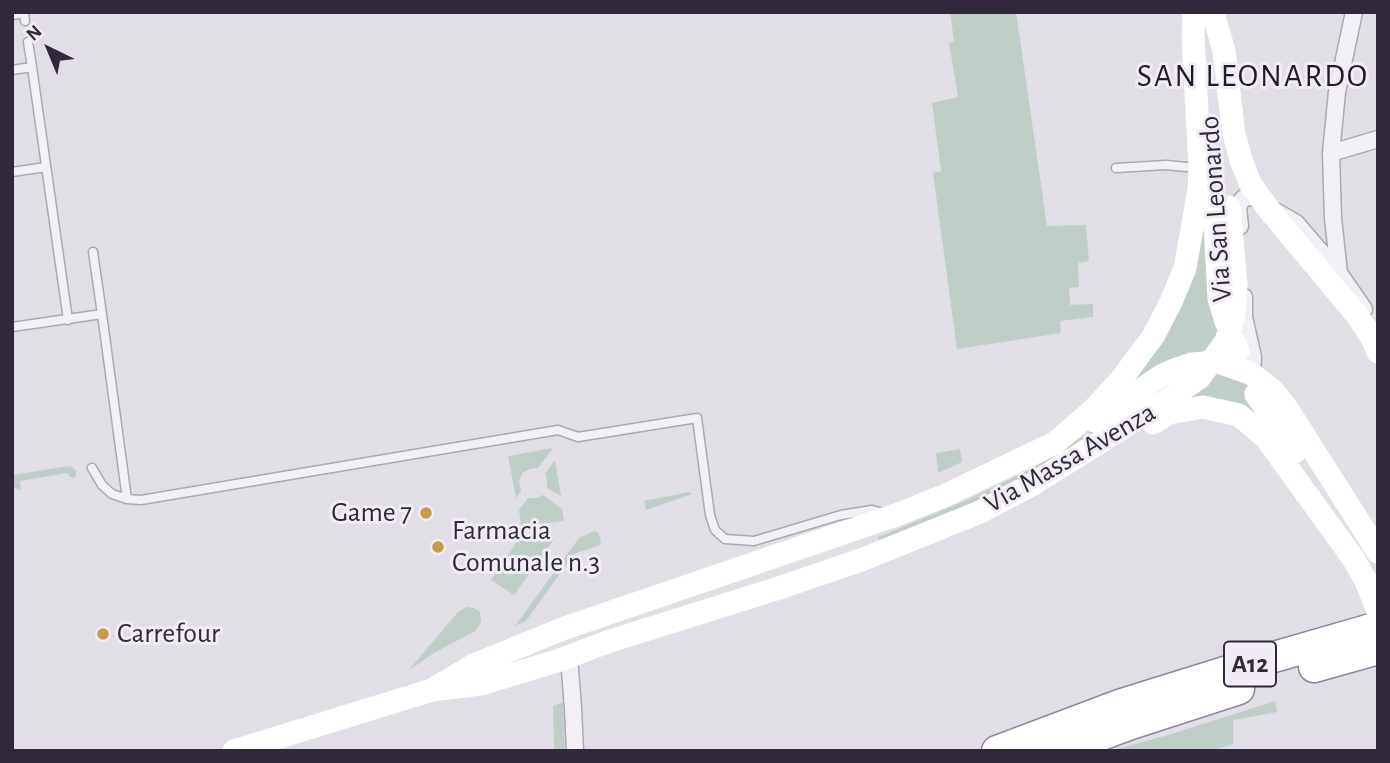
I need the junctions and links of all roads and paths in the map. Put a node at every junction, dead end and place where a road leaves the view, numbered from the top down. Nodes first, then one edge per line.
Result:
1 (1196, 12) edge
2 (1213, 12) edge
3 (1354, 12) edge
4 (12, 15) edge
5 (25, 21) dead end
6 (29, 42) dead end
7 (32, 67) junction
8 (12, 70) edge
9 (1378, 139) edge
10 (1331, 153) junction
11 (46, 167) junction
12 (1116, 168) dead end
13 (1200, 168) junction
14 (12, 172) edge
15 (1266, 205) junction
16 (93, 252) dead end
17 (1339, 273) junction
18 (102, 314) junction
19 (68, 320) junction
20 (12, 327) edge
21 (1378, 328) edge
22 (1225, 348) junction
23 (1378, 352) edge
24 (1254, 384) junction
25 (1055, 443) junction
26 (92, 468) dead end
27 (127, 499) junction
28 (896, 515) junction
29 (1378, 552) edge
30 (861, 560) junction
31 (1378, 578) edge
32 (1378, 611) edge
33 (1378, 627) edge
34 (557, 631) junction
35 (1378, 649) edge
36 (570, 657) junction
37 (432, 690) junction
38 (1127, 714) junction
39 (234, 751) edge
40 (575, 751) edge
41 (997, 751) edge
42 (1058, 751) edge

1 - 13 main road, Via Massa Avenza
1 - 22 main road, Via San Leonardo
2 - 15 main road, Via San Leonardo
2 - 30 main road, Via Massa Avenza, bridge
3 - 10 street
4 - 5 lane
6 - 7 lane
7 - 8 lane
7 - 11 lane
9 - 10 street
10 - 17 street
11 - 14 lane
11 - 19 lane
12 - 13 lane
13 - 25 main road, Via Massa Avenza
15 - 17 street
15 - 23 main road, Via San Leonardo
15 - 24 street
16 - 18 lane
17 - 21 street
18 - 19 lane
18 - 27 lane
19 - 20 lane
22 - 24 main road
22 - 25 main road
24 - 29 main road
24 - 31 main road
25 - 28 main road, Via Massa Avenza
26 - 27 lane
27 - 28 lane
28 - 34 main road, Via Massa Avenza
30 - 32 main road
30 - 36 main road, Via Massa Avenza
33 - 38 highway, A12
34 - 36 street
34 - 36 street
34 - 37 main road, Via Massa Avenza
35 - 38 highway, A12
36 - 37 main road, Via Massa Avenza
36 - 40 street
37 - 39 main road, Via Massa Avenza
38 - 41 highway, A12
38 - 42 highway, A12

